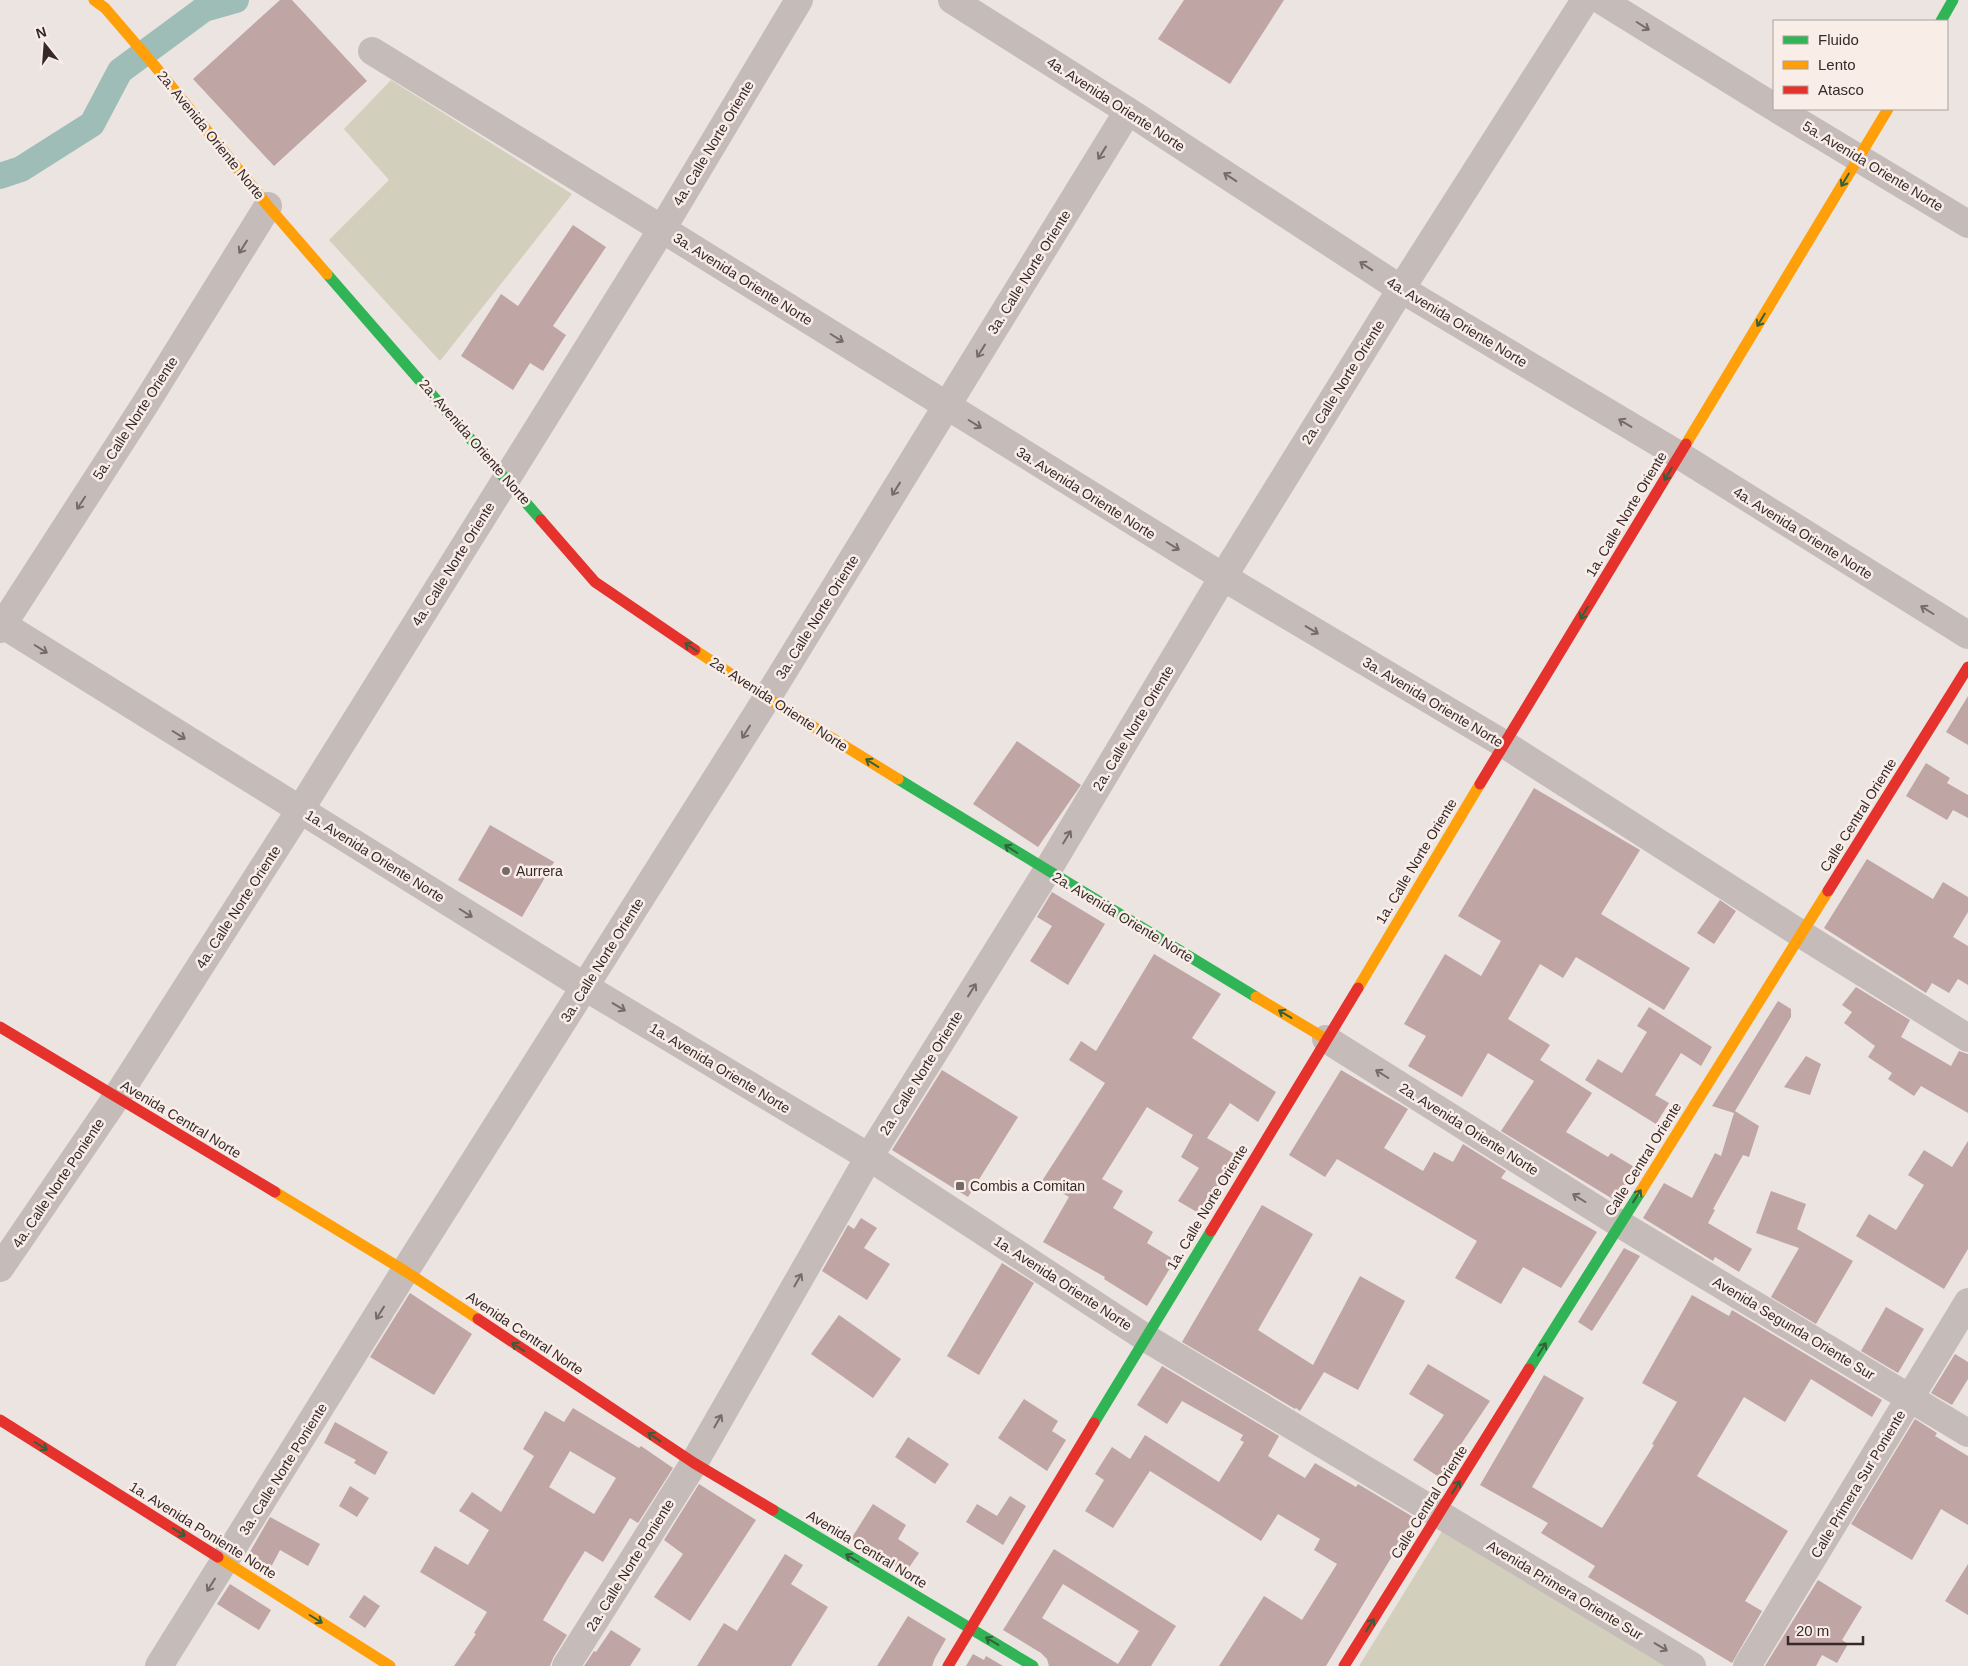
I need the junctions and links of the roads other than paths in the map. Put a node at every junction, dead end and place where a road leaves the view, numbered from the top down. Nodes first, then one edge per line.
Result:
1 (94, 0) edge
2 (799, 0) edge
3 (952, 0) edge
4 (1585, 0) edge
5 (1601, 0) edge
6 (1954, 0) edge
7 (1942, 20) edge
8 (372, 51) dead end
9 (1773, 106) edge
10 (1780, 110) edge
11 (1887, 110) edge
12 (1128, 111) junction
13 (1858, 158) junction
14 (268, 206) junction
15 (1968, 224) edge
16 (662, 229) junction
17 (1401, 288) junction
18 (947, 406) junction
19 (1679, 455) junction
20 (506, 478) junction
21 (1223, 577) junction
22 (1, 626) edge
23 (1968, 636) edge
24 (1968, 667) edge
25 (767, 698) junction
26 (1504, 744) junction
27 (300, 810) junction
28 (1047, 871) junction
29 (1801, 934) junction
30 (585, 987) junction
31 (0, 1027) edge
32 (1968, 1038) edge
33 (1326, 1039) junction
34 (116, 1098) junction
35 (869, 1157) junction
36 (1620, 1224) junction
37 (0, 1268) edge
38 (405, 1272) junction
39 (1968, 1302) edge
40 (1146, 1338) junction
41 (1910, 1398) junction
42 (0, 1420) edge
43 (1968, 1433) edge
44 (694, 1463) junction
45 (1438, 1515) junction
46 (226, 1561) junction
47 (971, 1628) junction
48 (159, 1666) edge
49 (390, 1666) edge
50 (566, 1666) edge
51 (948, 1666) edge
52 (1034, 1666) edge
53 (1344, 1666) edge
54 (1692, 1666) edge
55 (1748, 1666) edge

1 - 14 street, 2a. Avenida Oriente Norte
2 - 16 street, 4a. Calle Norte Oriente
3 - 12 street, 4a. Avenida Oriente Norte
4 - 17 street, 2a. Calle Norte Oriente
5 -> 9 street
6 - 7 street
8 - 16 street, 3a. Avenida Oriente Norte
10 - 13 street, 5a. Avenida Oriente Norte
11 - 13 street, 1a. Calle Norte Oriente
17 -> 12 street, 4a. Avenida Oriente Norte
12 -> 18 street, 3a. Calle Norte Oriente
13 - 15 street, 5a. Avenida Oriente Norte
13 -> 19 street, 1a. Calle Norte Oriente
14 - 20 street, 2a. Avenida Oriente Norte
14 -> 22 street, 5a. Calle Norte Oriente
16 -> 18 street, 3a. Avenida Oriente Norte
16 - 20 street, 4a. Calle Norte Oriente
19 -> 17 street, 4a. Avenida Oriente Norte
17 - 21 street, 2a. Calle Norte Oriente
18 -> 21 street, 3a. Avenida Oriente Norte
18 -> 25 street, 3a. Calle Norte Oriente
23 -> 19 street, 4a. Avenida Oriente Norte
19 -> 26 street, 1a. Calle Norte Oriente
25 -> 20 street, 2a. Avenida Oriente Norte
20 - 27 street, 4a. Calle Norte Oriente
21 -> 26 street, 3a. Avenida Oriente Norte
28 -> 21 street, 2a. Calle Norte Oriente
22 -> 27 street, 1a. Avenida Oriente Norte
24 - 29 street, Calle Central Oriente
28 -> 25 street, 2a. Avenida Oriente Norte
25 -> 30 street, 3a. Calle Norte Oriente
26 - 29 street, 3a. Avenida Oriente Norte
26 - 33 street, 1a. Calle Norte Oriente
27 -> 30 street, 1a. Avenida Oriente Norte
27 - 34 street, 4a. Calle Norte Oriente
33 -> 28 street, 2a. Avenida Oriente Norte
35 -> 28 street, 2a. Calle Norte Oriente
29 - 32 street, 3a. Avenida Oriente Norte
36 -> 29 street, Calle Central Oriente
30 -> 35 street, 1a. Avenida Oriente Norte
30 - 38 street, 3a. Calle Norte Oriente
31 - 34 street, Avenida Central Norte
36 -> 33 street, 2a. Avenida Oriente Norte
33 - 40 street, 1a. Calle Norte Oriente
34 - 37 street, 4a. Calle Norte Poniente
34 - 38 street, Avenida Central Norte
35 - 40 street, 1a. Avenida Oriente Norte
44 -> 35 street, 2a. Calle Norte Oriente
36 - 41 street, Avenida Segunda Oriente Sur
45 -> 36 street, Calle Central Oriente
44 -> 38 street, Avenida Central Norte
38 -> 46 street, 3a. Calle Norte Poniente
39 - 41 street, Calle Primera Sur Poniente
40 - 45 street, 1a. Avenida Oriente Norte
40 - 47 street, 1a. Calle Norte Oriente
41 - 43 street, Avenida Segunda Oriente Sur
41 - 55 street, Calle Primera Sur Poniente
42 -> 46 street, 1a. Avenida Poniente Norte
47 -> 44 street, Avenida Central Norte
44 - 50 street, 2a. Calle Norte Poniente
53 -> 45 street, Calle Central Oriente
45 -> 54 street, Avenida Primera Oriente Sur
46 -> 48 street, 3a. Calle Norte Poniente
46 -> 49 street, 1a. Avenida Poniente Norte
47 - 51 street, 1a. Calle Norte Oriente
52 -> 47 street, Avenida Central Norte

